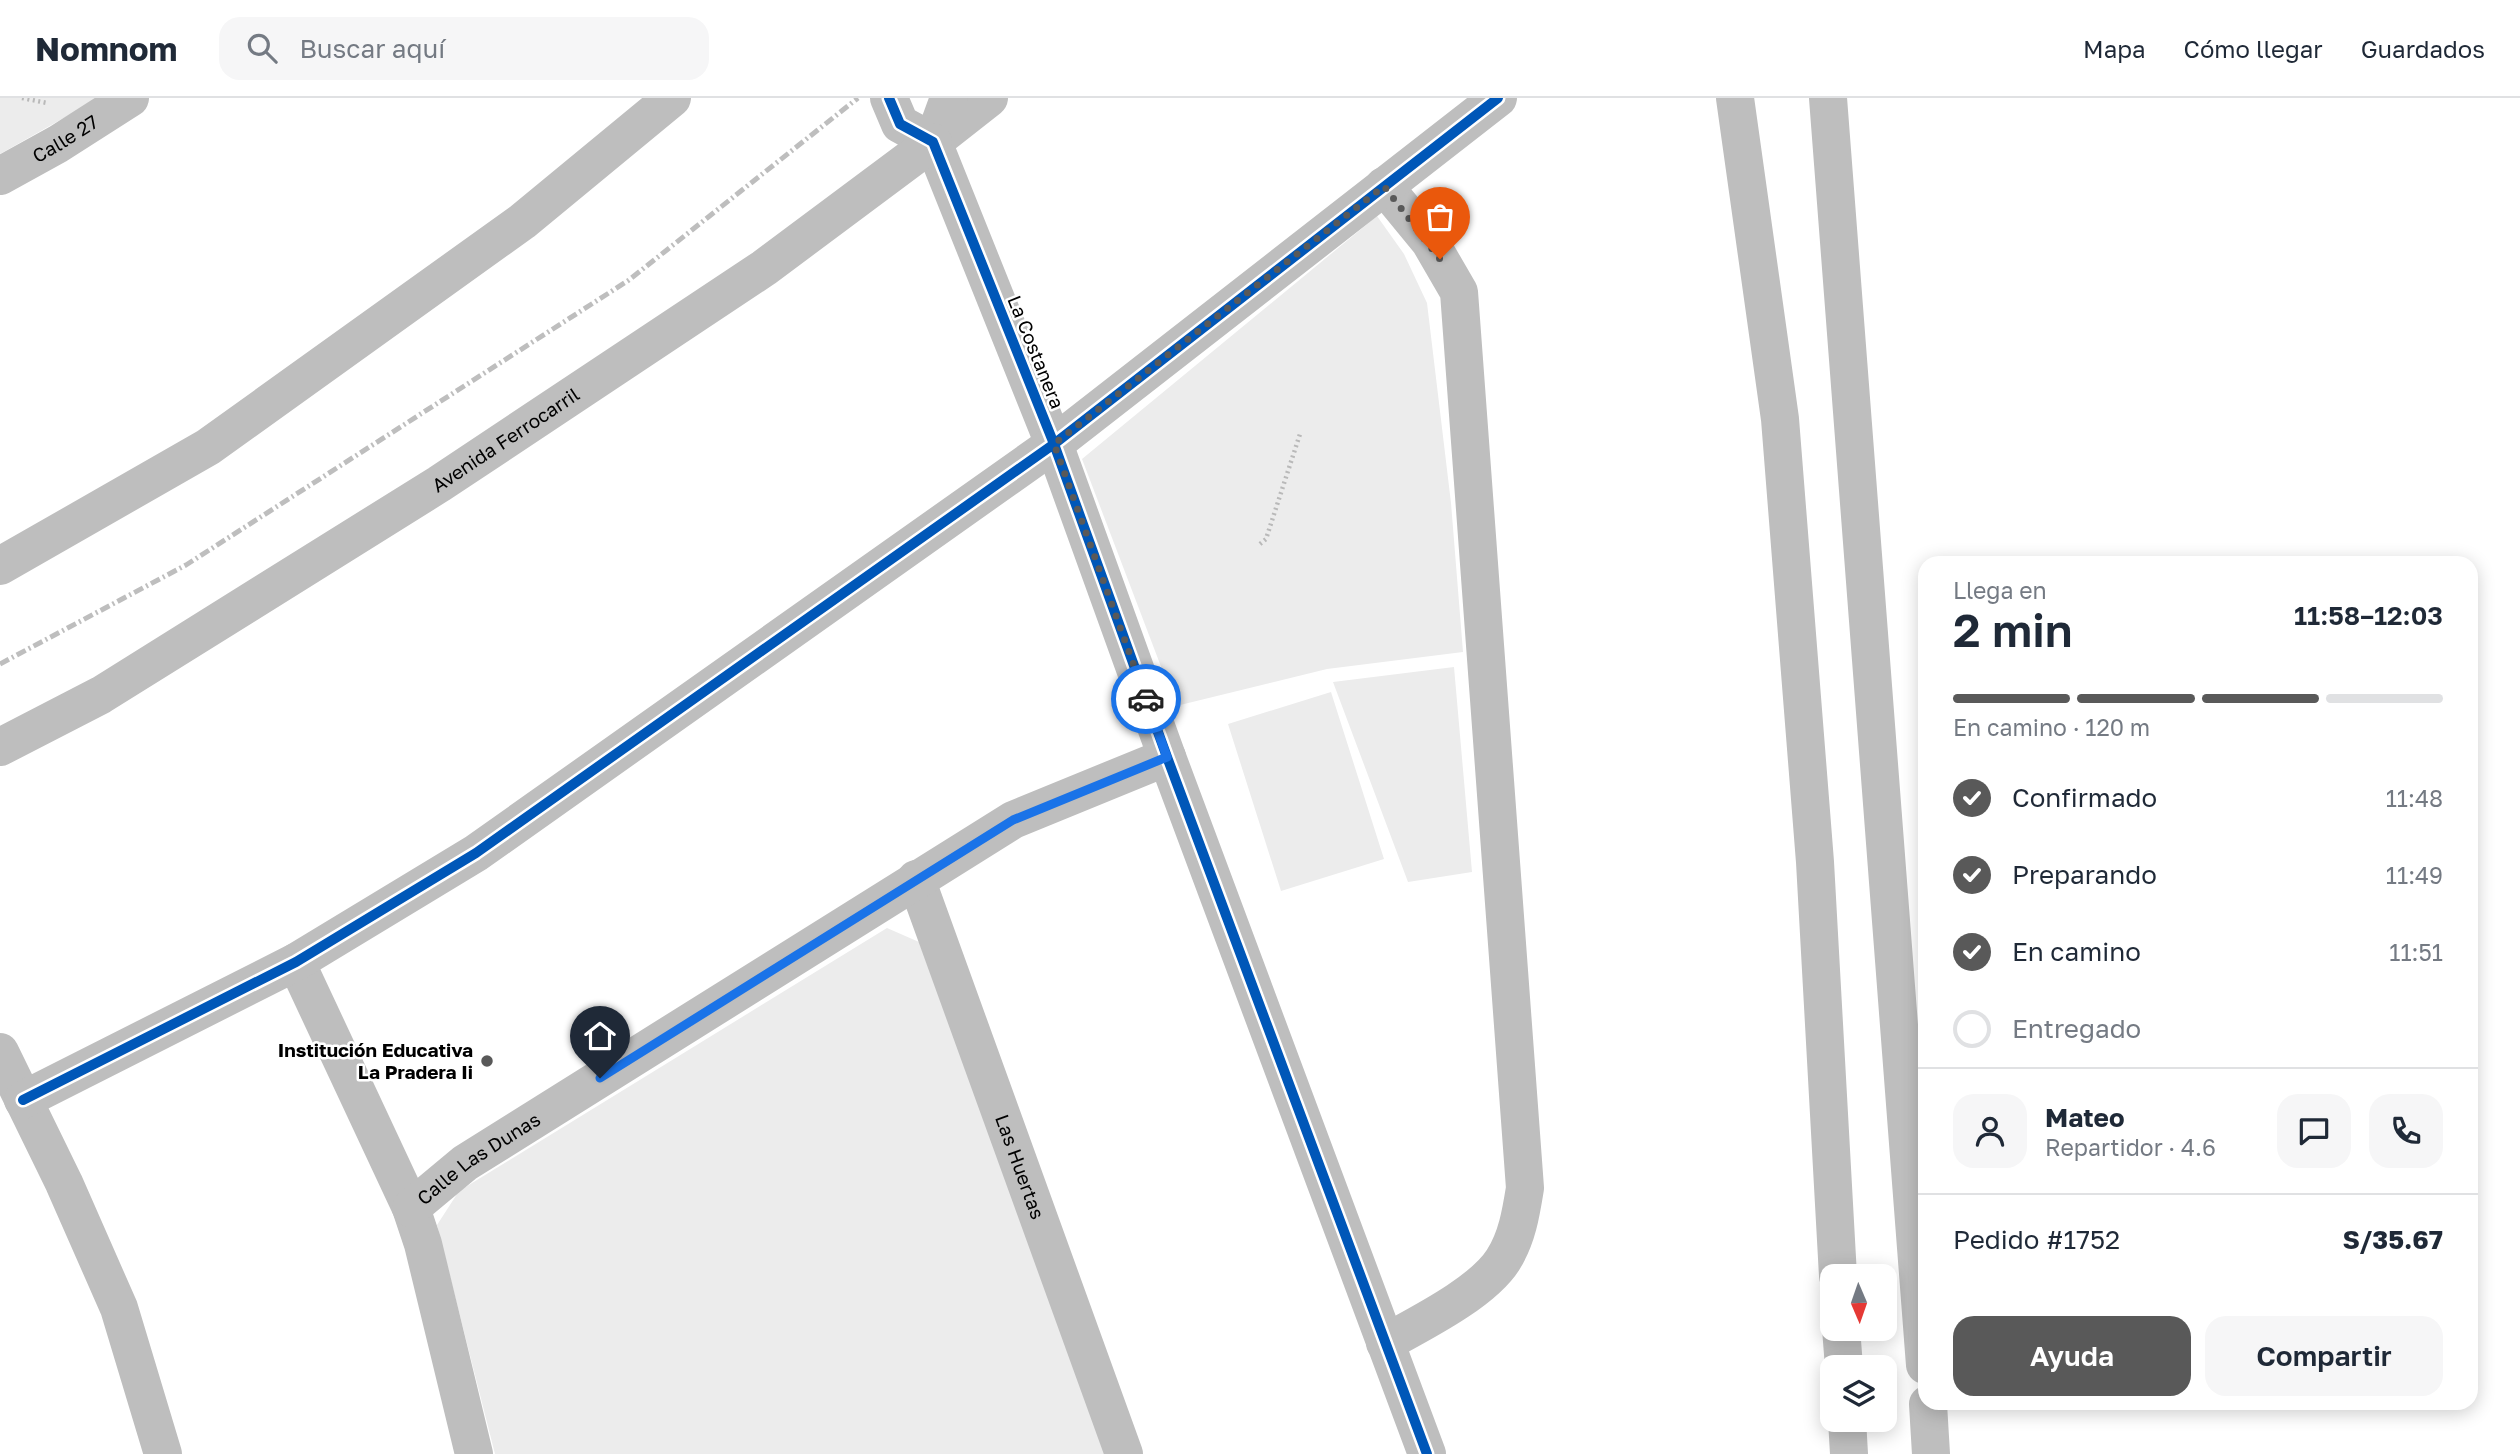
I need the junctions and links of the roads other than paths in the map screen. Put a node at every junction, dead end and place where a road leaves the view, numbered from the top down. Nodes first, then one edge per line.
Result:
1 (130, 98) edge
2 (671, 98) edge
3 (889, 98) edge
4 (949, 98) edge
5 (989, 98) edge
6 (1498, 98) edge
7 (1735, 98) edge
8 (1828, 98) edge
9 (933, 142) junction
10 (0, 176) edge
11 (1384, 186) junction
12 (1054, 444) junction
13 (0, 566) edge
14 (0, 747) edge
15 (1167, 757) junction
16 (916, 879) junction
17 (296, 962) junction
18 (0, 1052) edge
19 (23, 1100) junction
20 (411, 1208) junction
21 (1837, 1264) edge
22 (1918, 1274) edge
23 (1385, 1343) junction
24 (1928, 1410) edge
25 (1848, 1432) edge
26 (163, 1454) edge
27 (474, 1454) edge
28 (1124, 1454) edge
29 (1427, 1454) edge
30 (1849, 1454) edge
31 (1931, 1454) edge

1 - 10 street, Calle 27
2 - 13 street
3 - 9 street
4 - 9 street
5 - 9 street, Avenida Ferrocarril
6 - 11 street
7 - 21 street
8 - 22 street
9 - 12 street, La Costanera
9 - 14 street, Avenida Ferrocarril
11 - 12 street
11 - 23 street
12 - 15 street, La Costanera
12 - 17 street
15 - 16 street, Calle Las Dunas
15 - 23 street, La Costanera
16 - 20 street, Calle Las Dunas
16 - 28 street, Las Huertas
17 - 19 street
17 - 20 street
18 - 19 street
19 - 26 street
20 - 27 street
23 - 29 street, La Costanera
24 - 31 street
25 - 30 street

